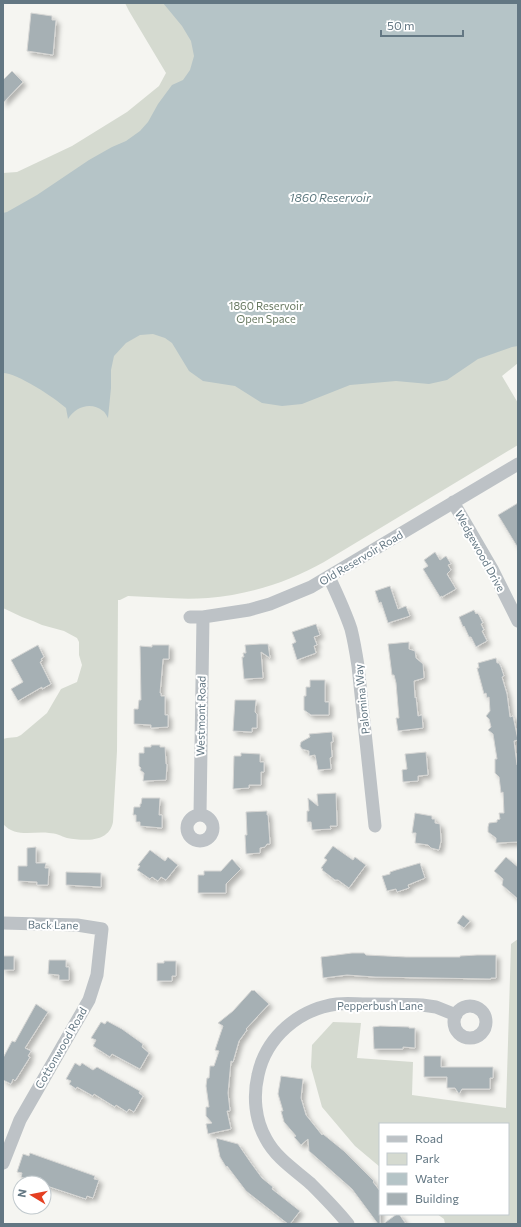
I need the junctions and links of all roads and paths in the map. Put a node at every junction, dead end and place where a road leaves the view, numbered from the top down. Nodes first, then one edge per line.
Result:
1 (518, 464) edge
2 (453, 502) junction
3 (329, 577) junction
4 (196, 617) joint
5 (518, 621) edge
6 (200, 815) dead end
7 (375, 826) dead end
8 (3, 923) edge
9 (102, 929) joint
10 (456, 1015) dead end
11 (3, 1163) edge
12 (344, 1222) edge

1 - 2 street, Old Reservoir Road
2 - 3 street, Old Reservoir Road
2 - 5 street, Wedgewood Drive
3 - 4 street, Old Reservoir Road
3 - 7 street, Palomina Way
4 - 6 street, Westmont Road
8 - 9 street, Back Lane
9 - 11 street, Cottonwood Road
10 - 12 street, Pepperbush Lane

